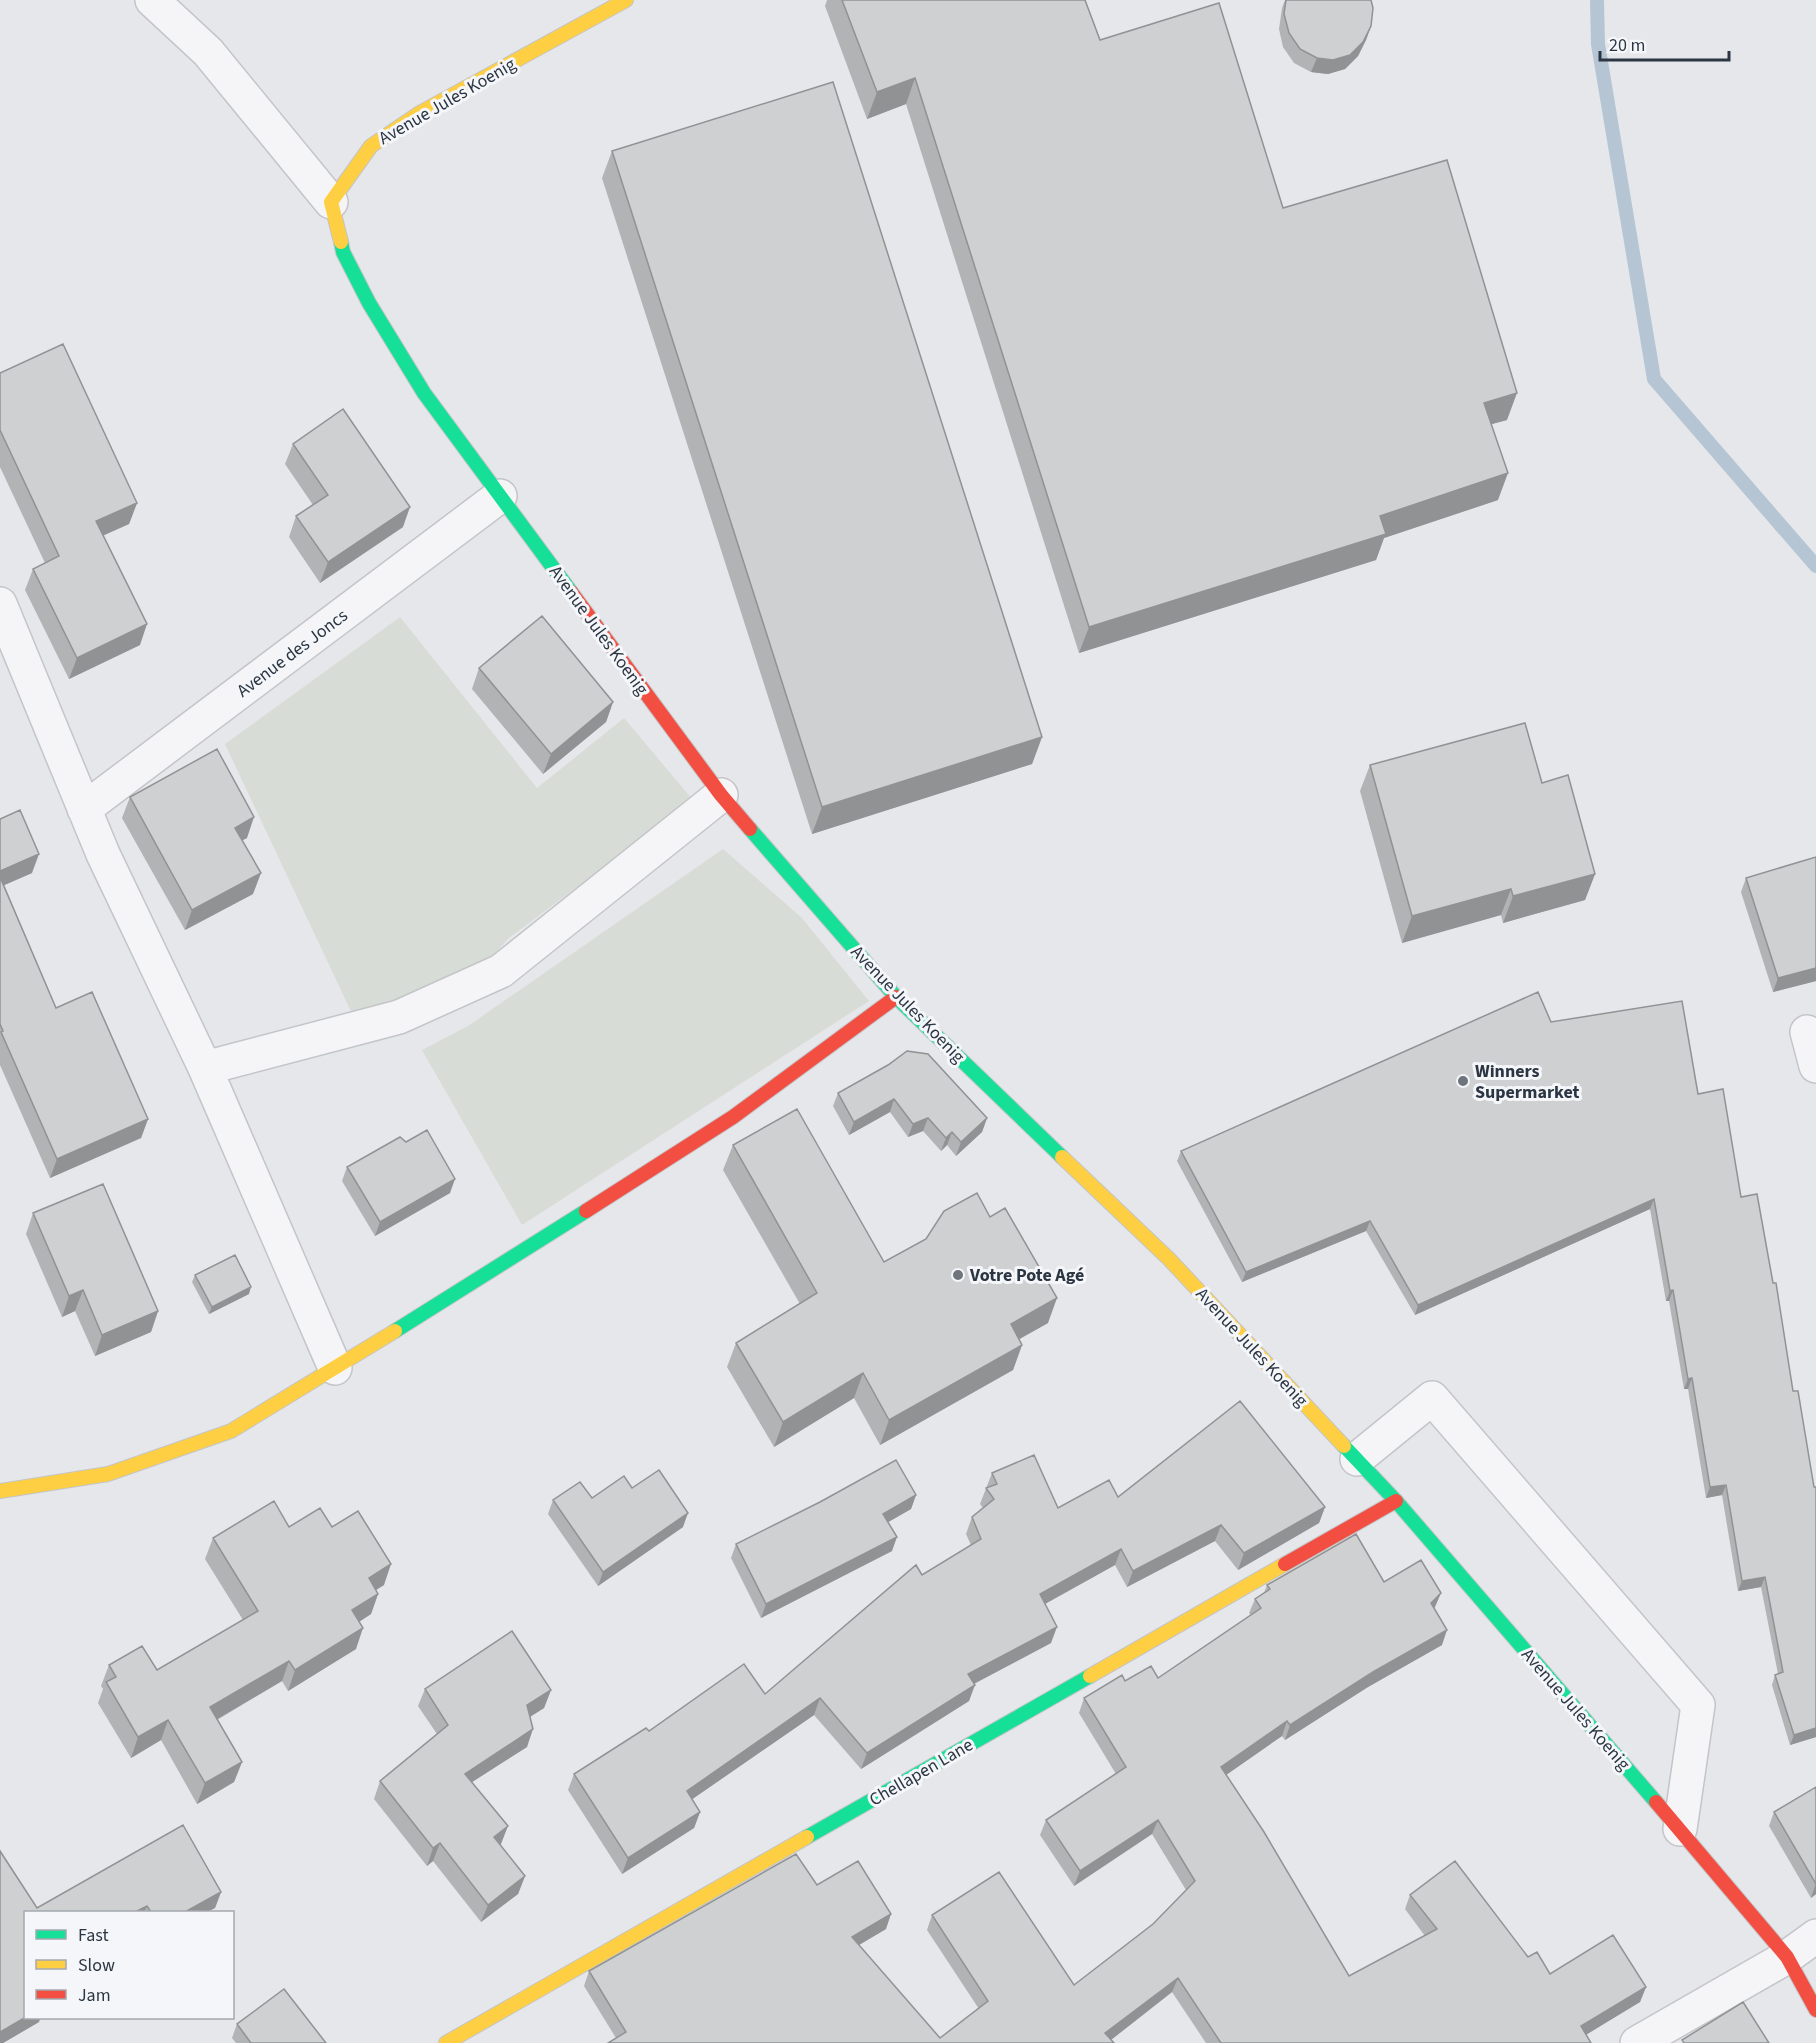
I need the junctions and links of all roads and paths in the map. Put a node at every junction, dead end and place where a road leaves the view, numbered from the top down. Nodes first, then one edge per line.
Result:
1 (152, 0) edge
2 (626, 0) edge
3 (331, 201) junction
4 (500, 496) junction
5 (0, 604) edge
6 (721, 795) junction
7 (84, 809) junction
8 (896, 997) junction
9 (1807, 1032) dead end
10 (1816, 1066) edge
11 (205, 1068) junction
12 (335, 1368) junction
13 (1357, 1459) junction
14 (0, 1491) edge
15 (1396, 1501) junction
16 (1680, 1829) junction
17 (1816, 1936) edge
18 (1787, 1957) junction
19 (1816, 2010) edge
20 (446, 2043) edge
21 (1637, 2043) edge

1 - 3 street
2 - 3 street, Avenue Jules Koenig
3 - 4 street, Avenue Jules Koenig
4 - 6 street, Avenue Jules Koenig
4 - 7 street, Avenue des Joncs
5 - 7 street
6 - 8 street, Avenue Jules Koenig
6 - 11 street
7 - 11 street
8 - 12 street
8 - 13 street, Avenue Jules Koenig
9 - 10 street
11 - 12 street
12 - 14 street
13 - 15 street, Avenue Jules Koenig
13 - 16 street
15 - 16 street, Avenue Jules Koenig
15 - 20 street, Chellapen Lane
16 - 18 street, Avenue Jules Koenig
17 - 18 street
18 - 19 street, Avenue Jules Koenig
18 - 21 street

